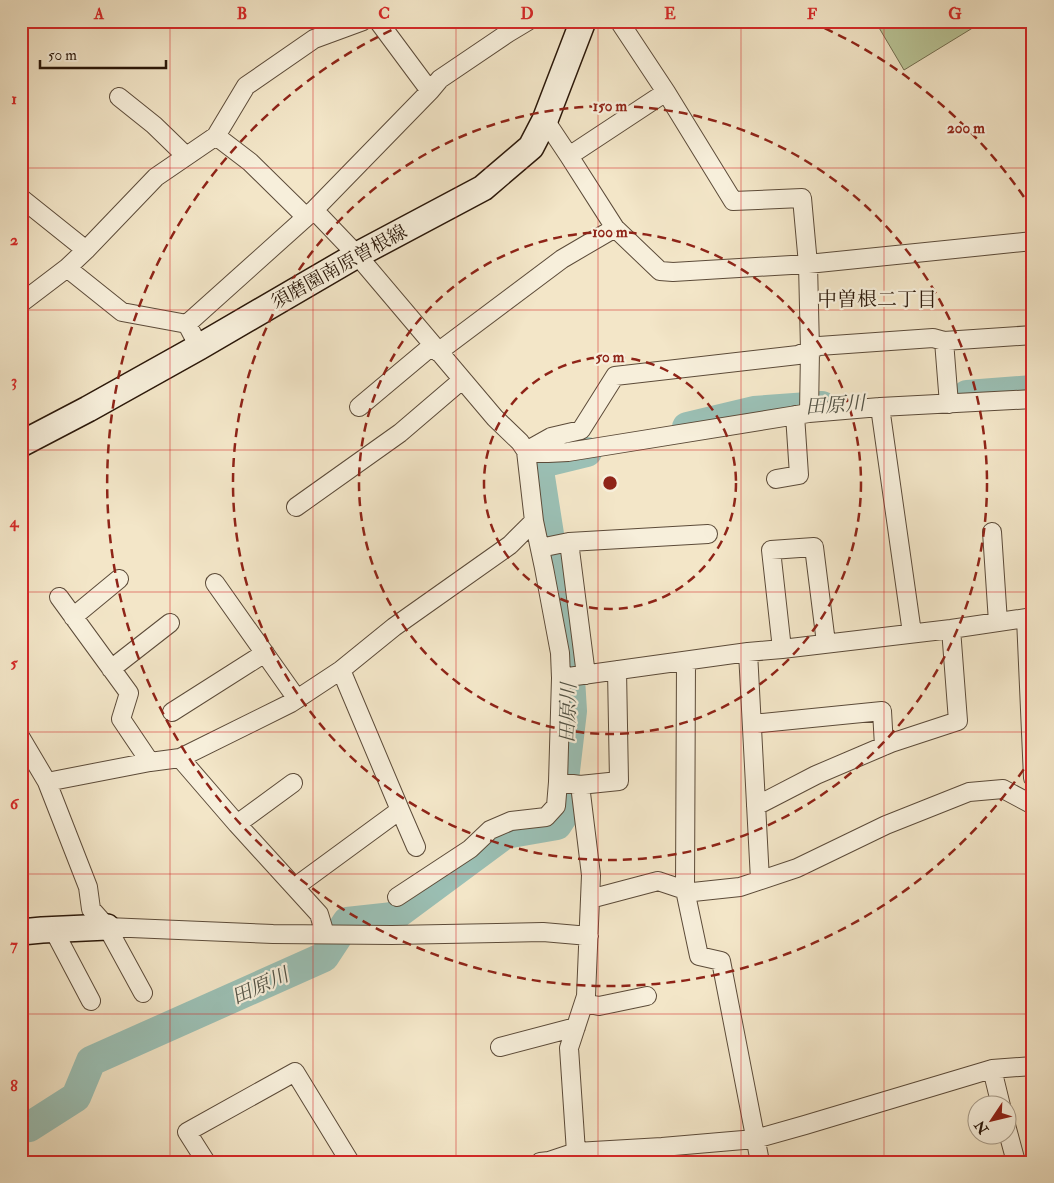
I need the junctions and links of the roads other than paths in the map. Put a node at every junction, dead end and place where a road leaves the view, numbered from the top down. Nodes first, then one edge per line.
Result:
1 (363, 21) edge
2 (378, 21) edge
3 (528, 21) edge
4 (583, 21) edge
5 (619, 21) edge
6 (430, 91) junction
7 (666, 92) junction
8 (119, 97) dead end
9 (545, 120) junction
10 (216, 136) junction
11 (186, 156) junction
12 (569, 156) junction
13 (21, 198) edge
14 (310, 214) junction
15 (615, 228) junction
16 (1033, 241) edge
17 (86, 250) junction
18 (357, 255) junction
19 (808, 264) junction
20 (67, 268) junction
21 (21, 303) edge
22 (187, 324) junction
23 (1033, 335) edge
24 (944, 341) junction
25 (199, 347) junction
26 (436, 348) junction
27 (810, 350) junction
28 (462, 380) junction
29 (1033, 399) edge
30 (948, 404) junction
31 (359, 407) dead end
32 (880, 407) junction
33 (802, 414) junction
34 (21, 444) edge
35 (526, 451) junction
36 (776, 479) dead end
37 (296, 507) dead end
38 (534, 521) junction
39 (992, 532) dead end
40 (708, 534) dead end
41 (569, 542) junction
42 (540, 548) junction
43 (119, 579) dead end
44 (215, 583) dead end
45 (59, 596) dead end
46 (73, 617) junction
47 (1029, 618) edge
48 (998, 622) junction
49 (170, 623) dead end
50 (951, 629) junction
51 (912, 633) junction
52 (826, 644) junction
53 (782, 649) junction
54 (748, 652) junction
55 (265, 653) junction
56 (686, 661) junction
57 (111, 669) junction
58 (341, 670) junction
59 (616, 670) junction
60 (586, 675) junction
61 (561, 678) junction
62 (297, 699) junction
63 (172, 712) dead end
64 (752, 724) junction
65 (21, 738) edge
66 (884, 746) junction
67 (180, 758) junction
68 (150, 762) junction
69 (1033, 778) edge
70 (47, 782) junction
71 (558, 782) junction
72 (293, 784) dead end
73 (580, 785) junction
74 (1033, 805) edge
75 (756, 806) junction
76 (400, 810) junction
77 (237, 824) junction
78 (416, 846) dead end
79 (760, 880) junction
80 (295, 887) junction
81 (684, 890) junction
82 (397, 898) dead end
83 (590, 899) junction
84 (107, 927) junction
85 (53, 929) junction
86 (21, 932) edge
87 (325, 934) junction
88 (589, 936) junction
89 (143, 993) dead end
90 (646, 996) dead end
91 (91, 1000) dead end
92 (584, 1002) junction
93 (576, 1028) junction
94 (500, 1047) dead end
95 (1033, 1066) edge
96 (992, 1070) junction
97 (999, 1096) edge
98 (755, 1139) junction
99 (1012, 1146) edge
100 (576, 1152) junction
101 (546, 1161) edge
102 (206, 1162) edge
103 (350, 1162) edge
104 (760, 1162) edge
105 (1016, 1162) edge

1 - 10 street
2 - 6 street
3 - 6 street
4 - 9 main road, 須磨園南原曽根線
5 - 7 street
6 - 14 street
7 - 12 street
7 - 19 street
8 - 11 street
9 - 12 street
9 - 18 main road, 須磨園南原曽根線
10 - 11 street
10 - 14 street
11 - 17 street
12 - 15 street
13 - 17 street
14 - 18 street
14 - 22 street
15 - 19 street
15 - 26 street
16 - 19 street
17 - 20 street
18 - 25 main road, 須磨園南原曽根線
18 - 26 street
19 - 27 street
20 - 21 street
20 - 22 street
22 - 25 street
23 - 24 street
24 - 27 street
24 - 30 street
25 - 34 main road, 須磨園南原曽根線
26 - 28 street
26 - 31 street
27 - 33 street
27 - 35 street
28 - 35 street
28 - 37 street
29 - 30 street
30 - 32 street
32 - 33 street
32 - 51 street
33 - 35 street
33 - 36 street
35 - 38 street
38 - 42 street
38 - 58 street
39 - 48 street
40 - 41 street
41 - 42 street
41 - 60 street
42 - 61 street
43 - 46 street
44 - 55 street
45 - 46 street
46 - 57 street
47 - 48 street
47 - 69 street
48 - 50 street
49 - 57 street
50 - 51 street
50 - 66 street
51 - 52 street
52 - 53 street
52 - 53 street
53 - 54 street
54 - 56 street
54 - 64 street
55 - 62 street
55 - 63 street
56 - 59 street
56 - 81 street
57 - 68 street
58 - 62 street
58 - 76 street
59 - 60 street
59 - 73 street
60 - 61 street
61 - 71 street
62 - 67 street
64 - 66 street
64 - 75 street
65 - 70 street
66 - 75 street
67 - 68 street
67 - 77 street
68 - 70 street
70 - 84 street
71 - 73 street
71 - 82 street
72 - 77 street
73 - 83 street
74 - 79 street
75 - 79 street
76 - 78 street
76 - 80 street
77 - 80 street
79 - 81 street
80 - 87 street
81 - 83 street
81 - 98 street
83 - 88 street
84 - 85 main road
84 - 87 street
84 - 89 street
85 - 86 main road
85 - 91 street
87 - 88 street
88 - 92 street
90 - 92 street
92 - 93 street
93 - 94 street
93 - 100 street
95 - 96 street
96 - 97 street
96 - 98 street
98 - 100 street
98 - 104 street
99 - 105 street
100 - 101 street
102 - 103 street

